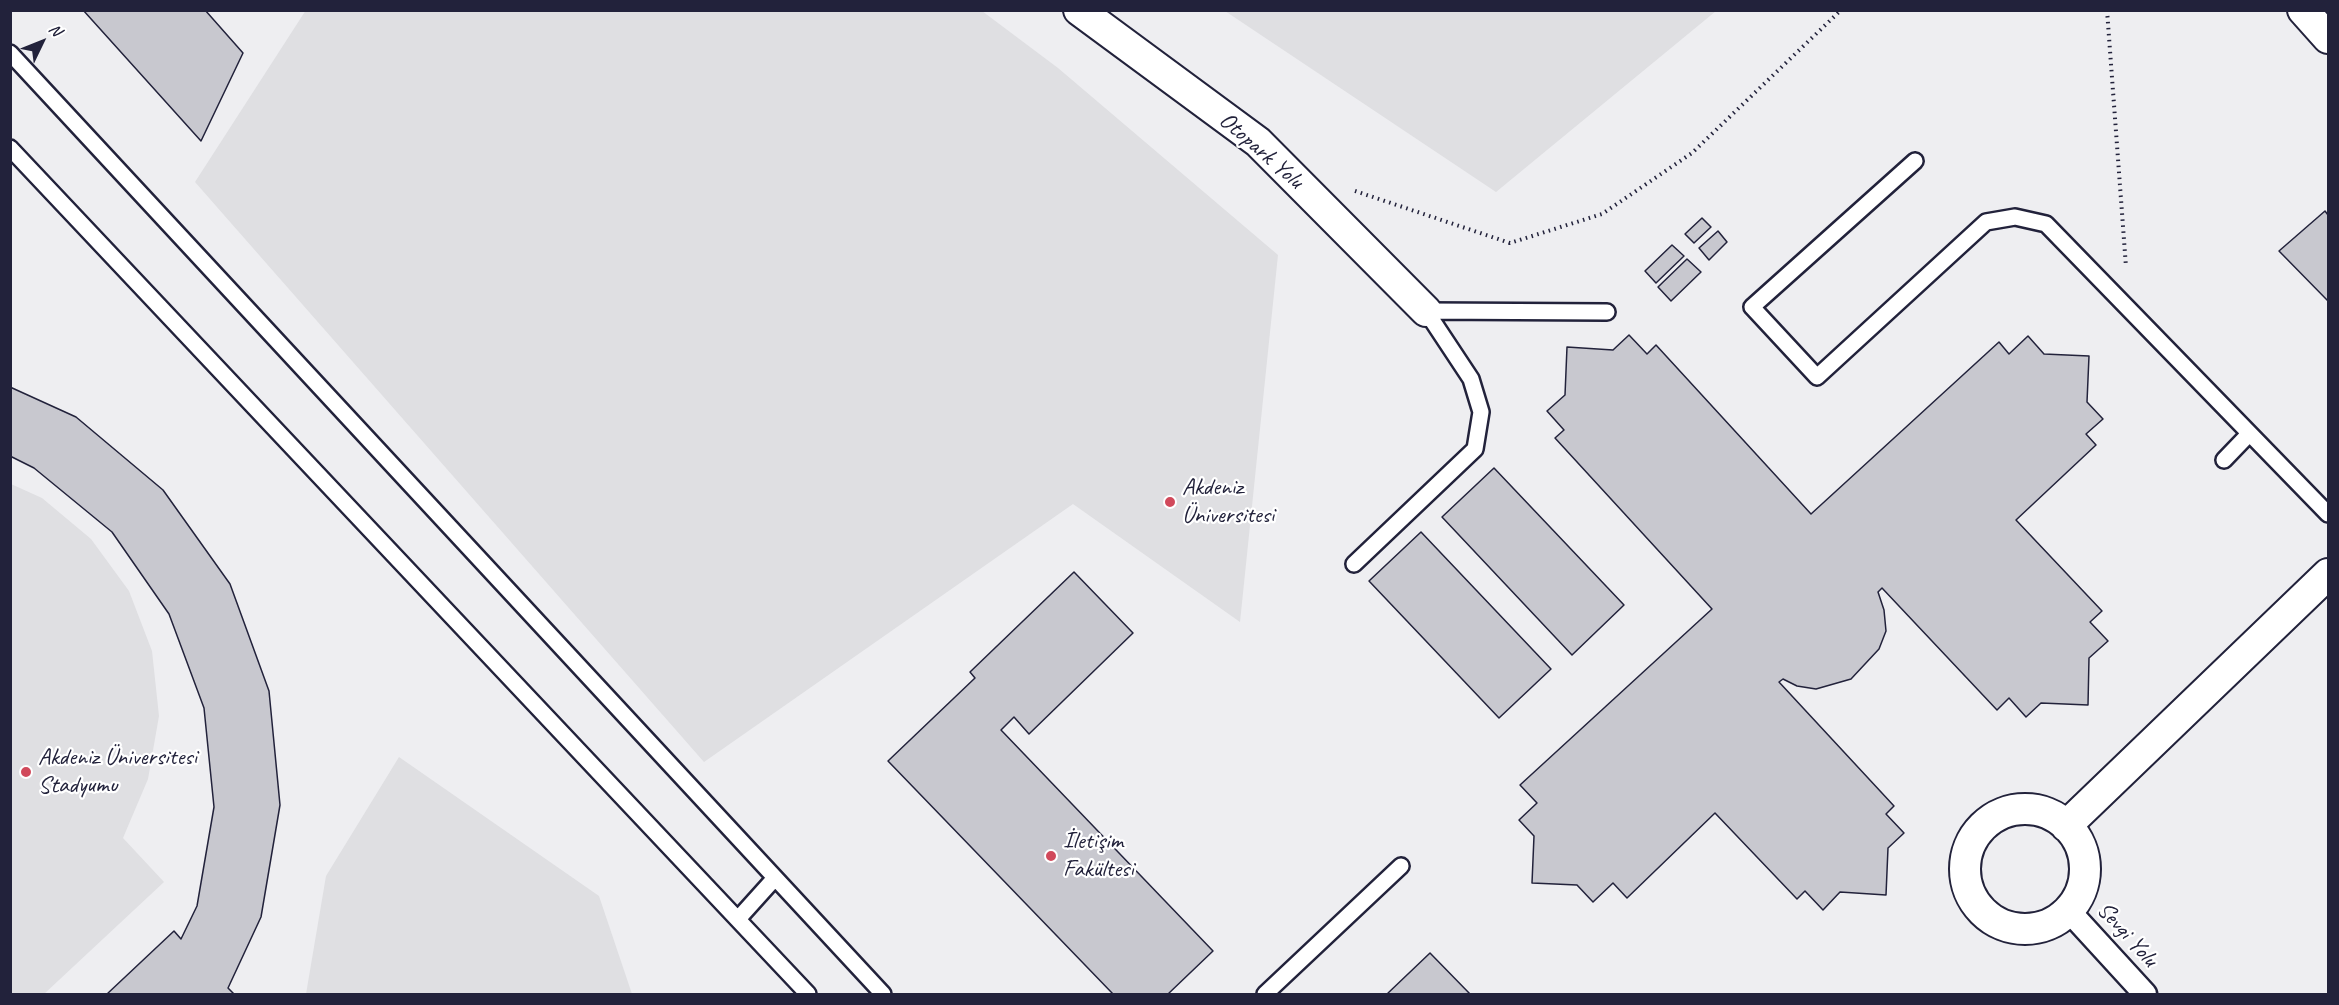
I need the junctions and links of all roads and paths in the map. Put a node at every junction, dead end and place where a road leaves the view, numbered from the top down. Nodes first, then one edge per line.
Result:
1 (1079, 10) edge
2 (1841, 10) edge
3 (2107, 10) edge
4 (2303, 10) edge
5 (2328, 38) edge
6 (10, 53) edge
7 (10, 148) edge
8 (1915, 161) dead end
9 (1347, 188) dead end
10 (1426, 310) junction
11 (2129, 310) junction
12 (1607, 312) dead end
13 (2249, 434) junction
14 (2223, 460) dead end
15 (2328, 514) edge
16 (1354, 564) dead end
17 (2328, 574) edge
18 (2067, 826) junction
19 (1401, 866) dead end
20 (774, 879) junction
21 (2069, 911) junction
22 (738, 919) junction
23 (808, 994) edge
24 (883, 994) edge
25 (1264, 994) edge
26 (2145, 994) edge

1 - 10 street, Otopark Yolu
2 - 9 path
3 - 11 path
4 - 5 street
6 - 20 lane
7 - 22 lane
8 - 11 lane
10 - 12 lane
10 - 16 lane
11 - 13 lane
13 - 14 lane
13 - 15 lane
17 - 18 street
18 - 21 street
18 - 21 street
19 - 25 lane
20 - 22 lane
20 - 24 lane
21 - 26 street, Sevgi Yolu
22 - 23 lane

